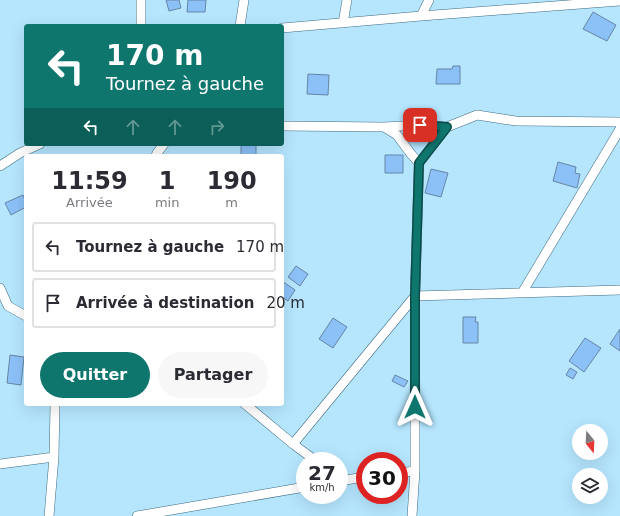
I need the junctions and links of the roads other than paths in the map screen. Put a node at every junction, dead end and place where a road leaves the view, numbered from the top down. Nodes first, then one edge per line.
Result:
1 (141, 0) edge
2 (244, 0) edge
3 (347, 0) edge
4 (429, 0) edge
5 (620, 1) edge
6 (565, 2) edge
7 (421, 16) junction
8 (343, 23) junction
9 (141, 24) edge
10 (240, 24) edge
11 (284, 28) edge
12 (620, 122) edge
13 (284, 126) edge
14 (384, 127) junction
15 (447, 127) junction
16 (620, 129) edge
17 (36, 146) edge
18 (419, 163) junction
19 (0, 166) edge
20 (0, 288) edge
21 (620, 290) edge
22 (522, 293) junction
23 (415, 296) junction
24 (4, 307) edge
25 (24, 315) edge
26 (55, 406) edge
27 (248, 406) edge
28 (293, 444) junction
29 (304, 452) edge
30 (54, 457) junction
31 (0, 464) edge
32 (414, 471) junction
33 (408, 472) edge
34 (296, 489) edge
35 (163, 514) edge
36 (49, 516) edge
37 (137, 516) edge
38 (412, 516) edge

1 - 9 street
2 - 10 street
3 - 8 street
4 - 7 street
5 - 6 street
6 - 7 street
7 - 8 street
8 - 11 street
12 - 15 street
13 - 14 street
14 - 15 street
14 - 18 street
15 - 18 street
16 - 22 street
17 - 19 street
18 - 23 street
20 - 24 street
21 - 22 street
22 - 23 street
23 - 28 street
23 - 32 street
24 - 25 street
26 - 30 street
27 - 28 street
28 - 29 street
30 - 31 street
30 - 36 street
32 - 33 street
32 - 38 street
34 - 35 street
35 - 37 street

